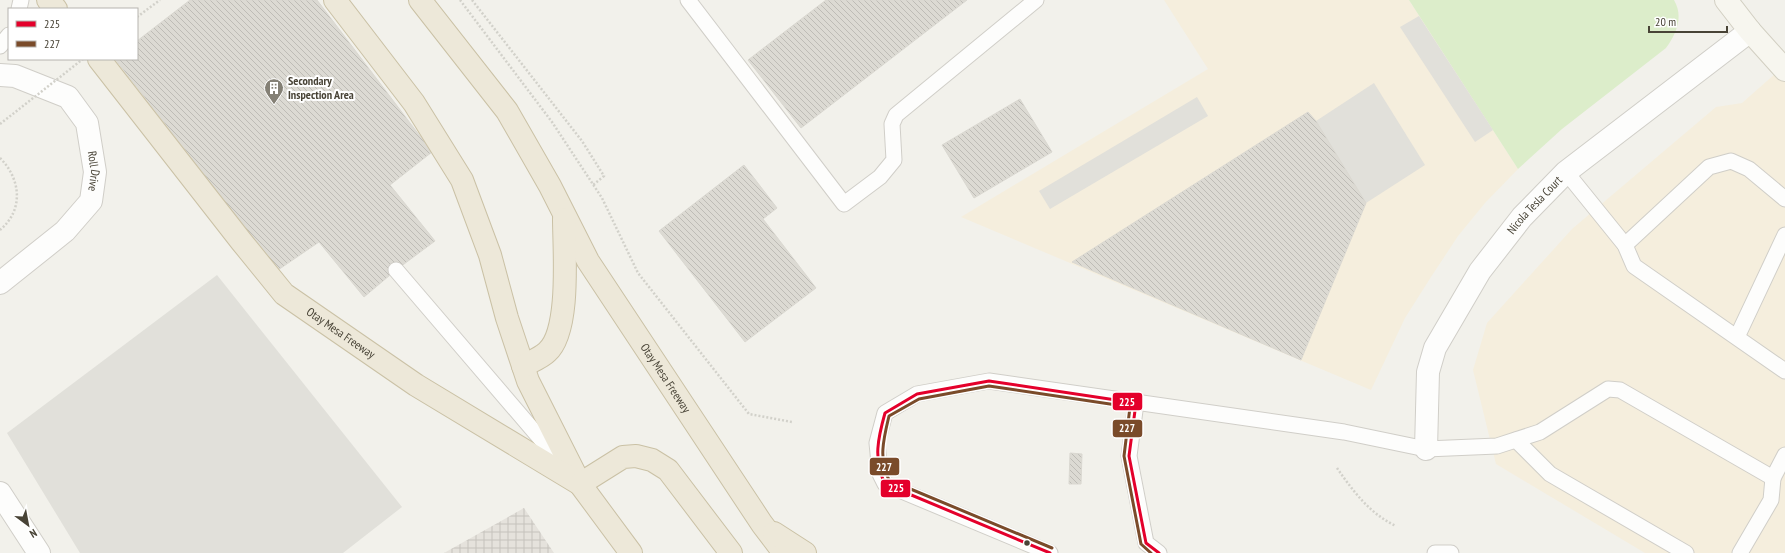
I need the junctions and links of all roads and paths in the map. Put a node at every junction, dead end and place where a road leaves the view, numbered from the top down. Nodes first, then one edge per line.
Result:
1 (48, 0) edge
2 (160, 0) edge
3 (335, 0) edge
4 (420, 0) edge
5 (460, 0) edge
6 (472, 0) edge
7 (688, 0) edge
8 (1036, 0) edge
9 (1726, 0) edge
10 (55, 8) edge
11 (138, 16) edge
12 (1750, 31) junction
13 (8, 36) edge
14 (0, 46) edge
15 (82, 60) edge
16 (100, 60) edge
17 (1785, 70) edge
18 (0, 75) edge
19 (0, 124) edge
20 (0, 158) edge
21 (1566, 172) junction
22 (593, 185) junction
23 (1785, 199) edge
24 (564, 213) junction
25 (0, 230) edge
26 (1785, 235) edge
27 (1625, 245) junction
28 (396, 270) dead end
29 (0, 283) edge
30 (1736, 337) junction
31 (523, 366) junction
32 (1785, 371) edge
33 (1136, 403) junction
34 (792, 422) dead end
35 (1516, 440) junction
36 (1426, 449) junction
37 (1785, 455) edge
38 (1337, 468) dead end
39 (1773, 478) junction
40 (580, 484) junction
41 (0, 493) edge
42 (762, 524) junction
43 (1396, 526) dead end
44 (39, 553) edge
45 (616, 553) edge
46 (631, 553) edge
47 (731, 553) edge
48 (784, 553) edge
49 (805, 553) edge
50 (1050, 553) edge
51 (1159, 553) edge
52 (1435, 553) edge
53 (1451, 553) edge
54 (1686, 553) edge
55 (1740, 553) edge

1 - 10 highway
2 - 11 path
3 - 31 highway
4 - 24 highway, Otay Mesa Freeway
5 - 22 path
6 - 22 path
7 - 8 lane
9 - 12 street
12 - 17 street
12 - 21 street, Nicola Tesla Court
13 - 14 lane
15 - 19 path, bridge
16 - 40 highway, Otay Mesa Freeway
18 - 29 street, Roll Drive
20 - 25 path
21 - 27 lane
21 - 36 street, Nicola Tesla Court
22 - 34 path
23 - 27 lane
24 - 31 highway
24 - 42 highway, Otay Mesa Freeway
26 - 30 lane
27 - 30 lane
28 - 40 lane
30 - 32 lane
31 - 40 highway
33 - 36 lane
33 - 50 lane
33 - 51 lane
35 - 36 lane
35 - 39 lane
35 - 54 lane
37 - 39 lane
38 - 43 path
39 - 55 lane
40 - 45 highway
40 - 46 highway, Otay Mesa Freeway
40 - 47 highway
41 - 44 street
42 - 48 highway, Otay Mesa Freeway
42 - 49 highway
52 - 53 lane

